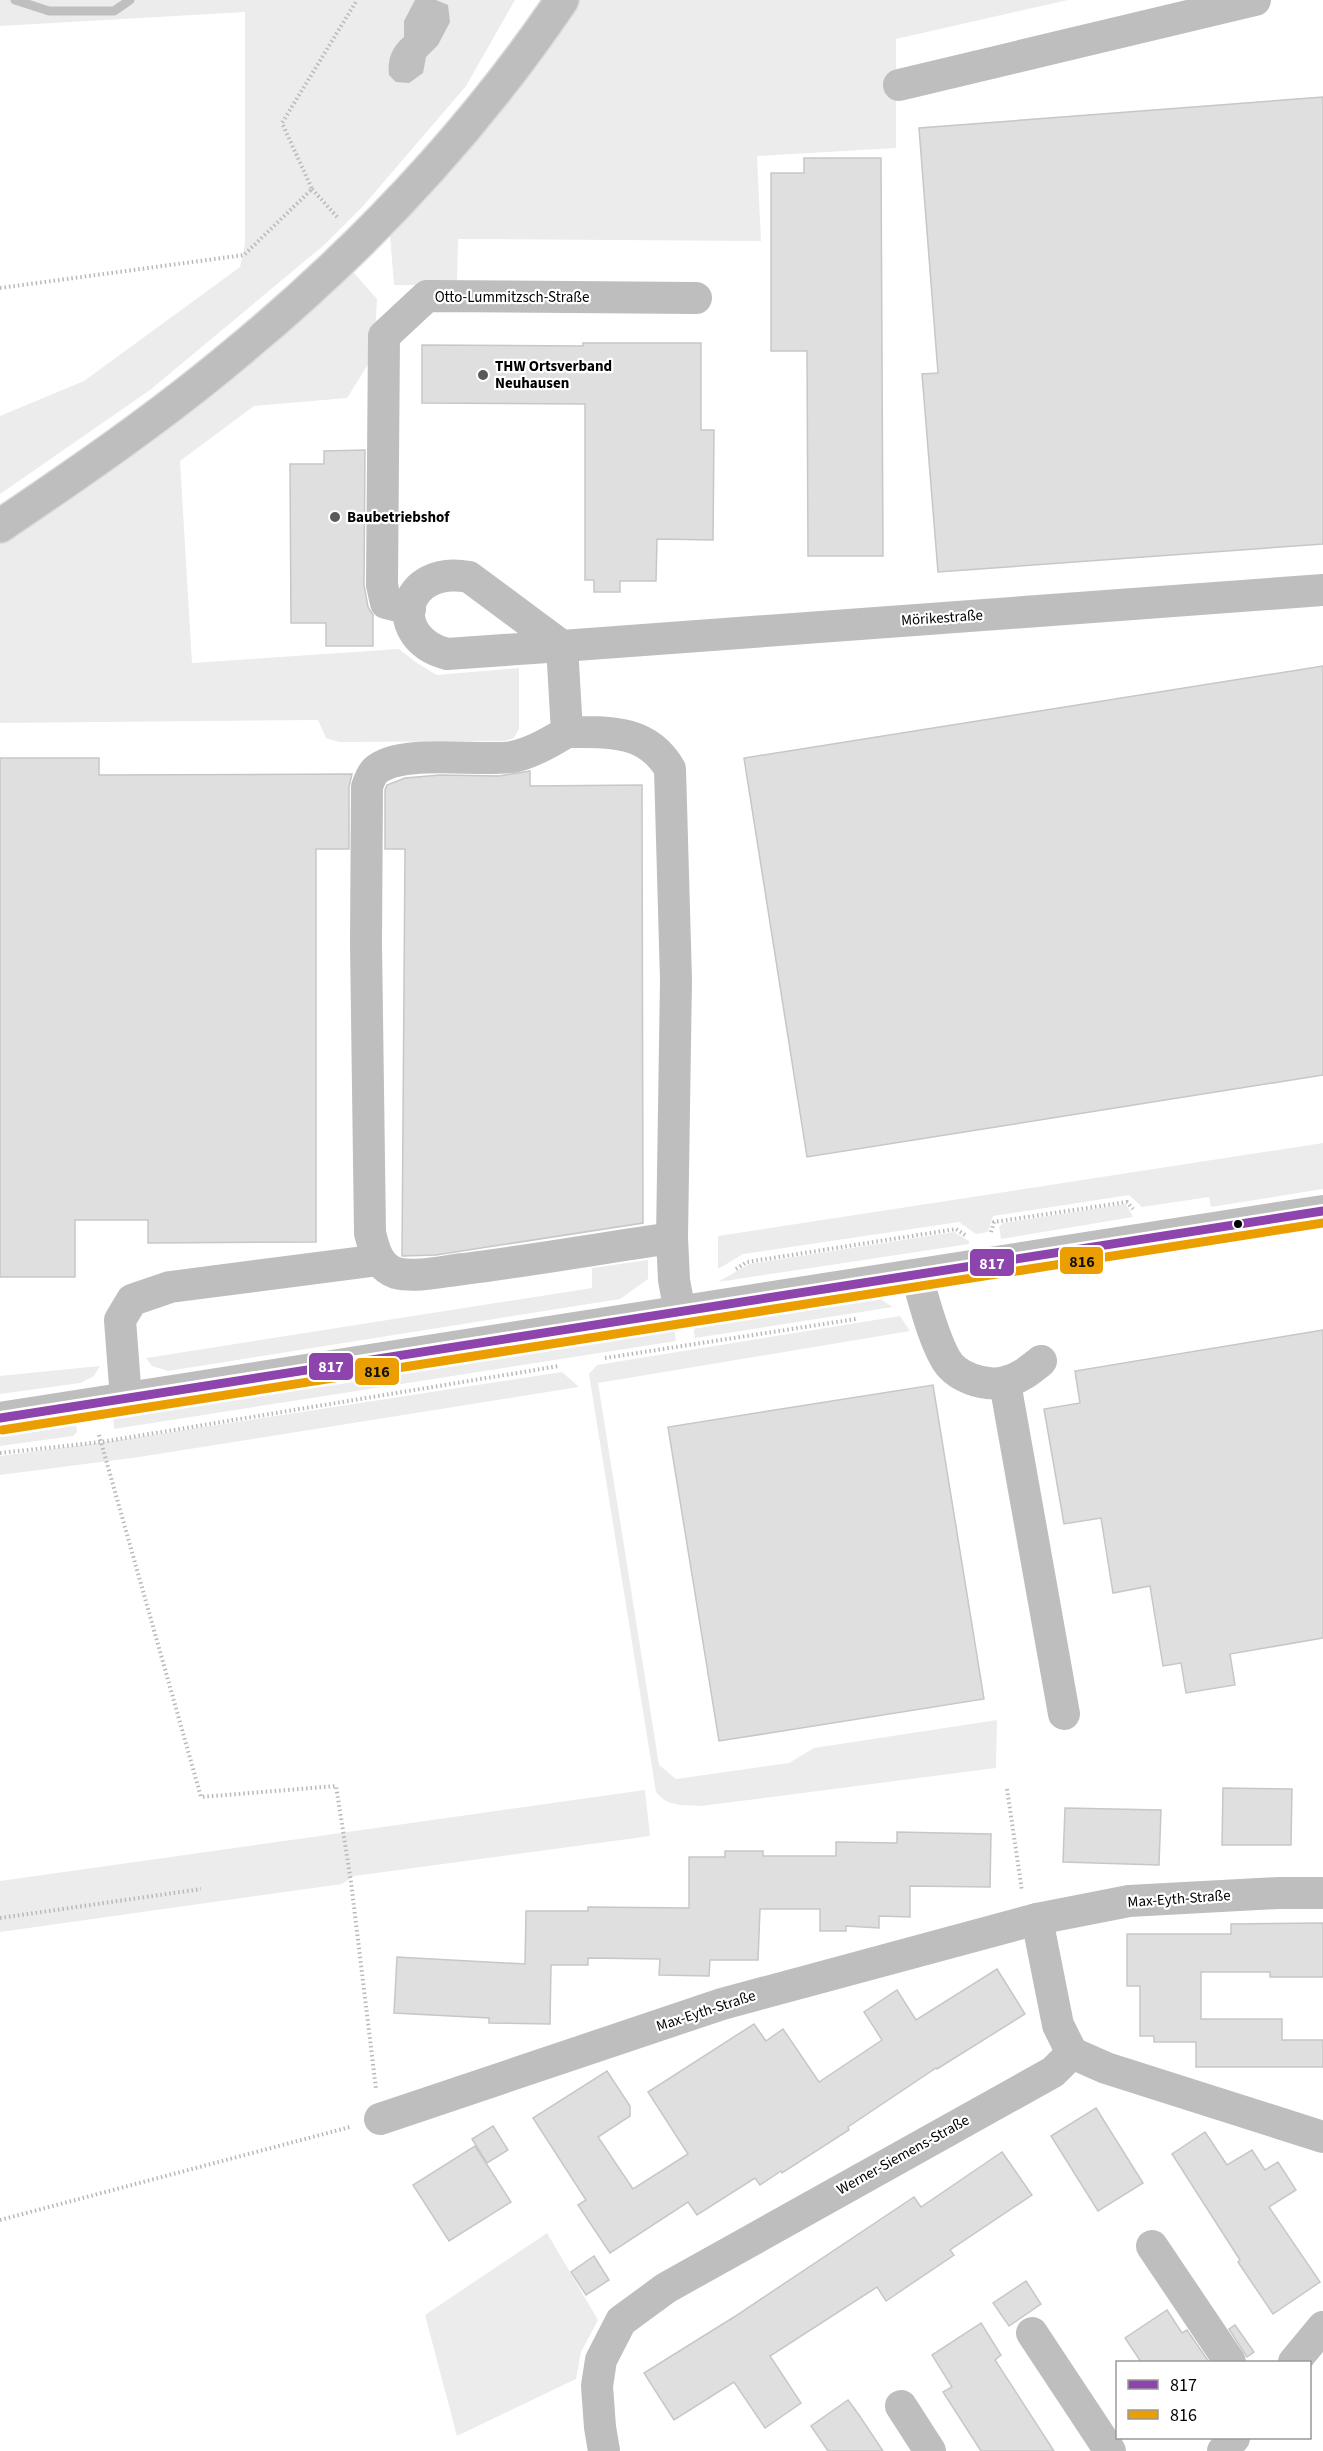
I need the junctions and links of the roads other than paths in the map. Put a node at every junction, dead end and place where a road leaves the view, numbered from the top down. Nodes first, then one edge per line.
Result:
1 (562, 0) edge
2 (1255, 0) edge
3 (899, 85) dead end
4 (696, 298) dead end
5 (0, 526) edge
6 (1323, 590) edge
7 (410, 609) junction
8 (562, 646) junction
9 (567, 732) junction
10 (1323, 1211) edge
11 (672, 1238) junction
12 (378, 1260) junction
13 (916, 1275) junction
14 (680, 1312) junction
15 (1041, 1362) dead end
16 (1005, 1383) junction
17 (126, 1399) junction
18 (0, 1418) edge
19 (1064, 1714) dead end
20 (1323, 1893) edge
21 (1034, 1920) junction
22 (1072, 2053) junction
23 (380, 2120) road end
24 (1323, 2137) edge
25 (1152, 2246) dead end
26 (1323, 2327) edge
27 (1032, 2333) dead end
28 (1229, 2361) edge
29 (1295, 2361) edge
30 (901, 2406) dead end
31 (1233, 2439) edge
32 (604, 2451) edge
33 (930, 2451) edge
34 (1110, 2451) edge
35 (1223, 2451) edge

1 - 5 main road
2 - 3 street
4 - 7 street, Otto-Lummitzsch-Straße
6 - 8 street, Mörikestraße
7 - 8 street, Mörikestraße
7 - 8 street
8 - 9 street
9 - 11 street
9 - 12 street
10 - 13 street
11 - 12 street
11 - 14 street
12 - 17 street
13 - 14 street
13 - 16 street
14 - 17 street
15 - 16 street
16 - 19 street
17 - 18 street
20 - 21 street, Max-Eyth-Straße
21 - 22 street
21 - 23 street, Max-Eyth-Straße
22 - 24 street
22 - 32 street, Werner-Siemens-Straße
25 - 28 street
26 - 29 street
27 - 34 street
30 - 33 street
31 - 35 street

